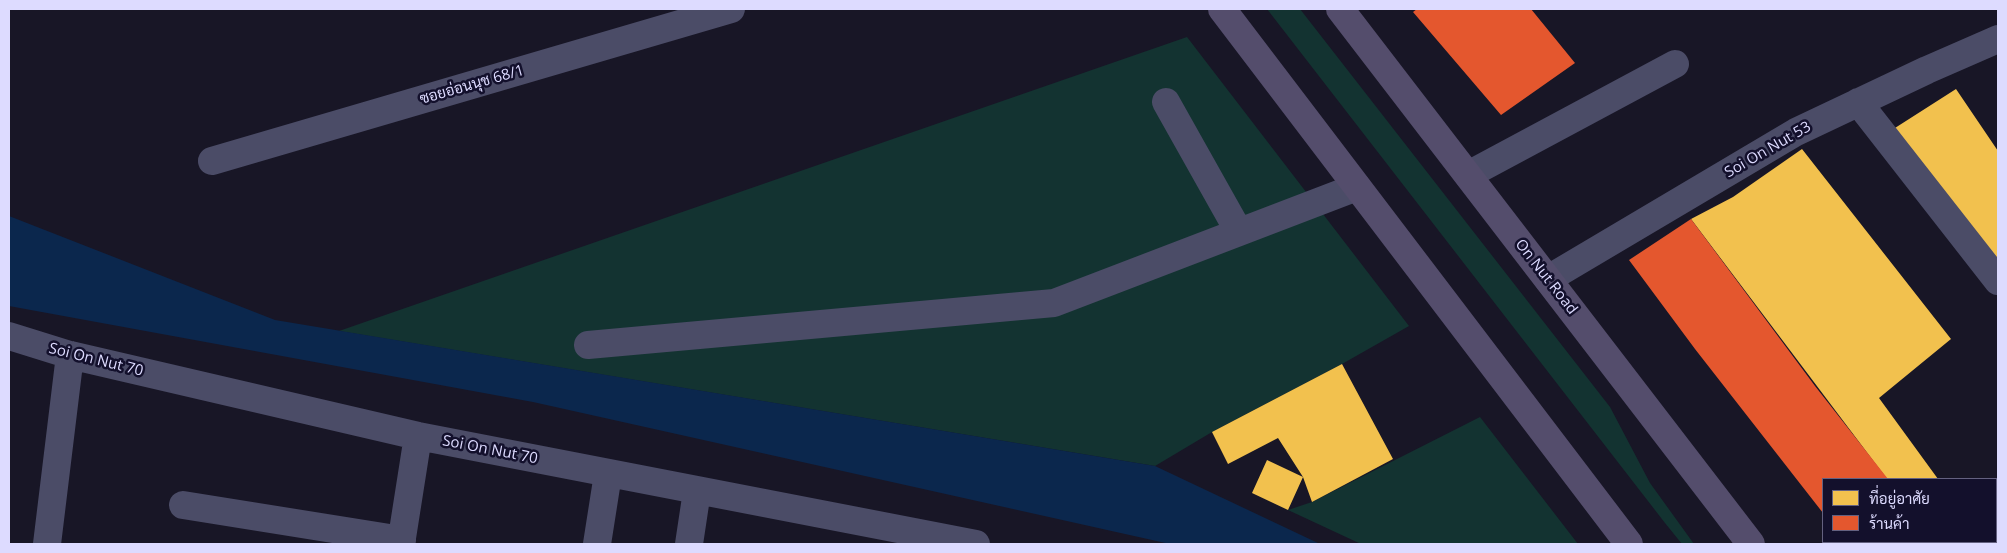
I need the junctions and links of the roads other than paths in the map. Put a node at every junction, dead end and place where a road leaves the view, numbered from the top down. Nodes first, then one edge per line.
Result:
1 (731, 9) edge
2 (1222, 9) edge
3 (1340, 9) edge
4 (1998, 39) edge
5 (1675, 64) dead end
6 (1166, 102) dead end
7 (1858, 102) junction
8 (212, 162) dead end
9 (1468, 175) junction
10 (1357, 187) junction
11 (1239, 232) junction
12 (1548, 279) junction
13 (1998, 281) edge
14 (9, 336) edge
15 (588, 345) dead end
16 (70, 355) junction
17 (418, 436) junction
18 (608, 474) junction
19 (697, 491) junction
20 (183, 505) dead end
21 (939, 541) edge
22 (402, 542) edge
23 (47, 544) edge
24 (597, 544) edge
25 (689, 544) edge
26 (976, 544) edge
27 (1629, 544) edge
28 (1751, 544) edge

1 - 8 street, ซอยอ่อนนุช 68/1
2 - 10 main road
3 - 9 main road, On Nut Road
4 - 7 street, Soi On Nut 53
5 - 9 street
6 - 11 street
7 - 12 street, Soi On Nut 53
7 - 13 street
9 - 12 main road, On Nut Road
10 - 11 street
10 - 27 main road
11 - 15 street
12 - 28 main road, On Nut Road
14 - 16 street, Soi On Nut 70
16 - 17 street, Soi On Nut 70
16 - 23 street
17 - 18 street, Soi On Nut 70
17 - 22 street
18 - 19 street, Soi On Nut 70
18 - 24 street
19 - 21 street, Soi On Nut 70
19 - 25 street
20 - 22 street
21 - 26 street, Soi On Nut 70

